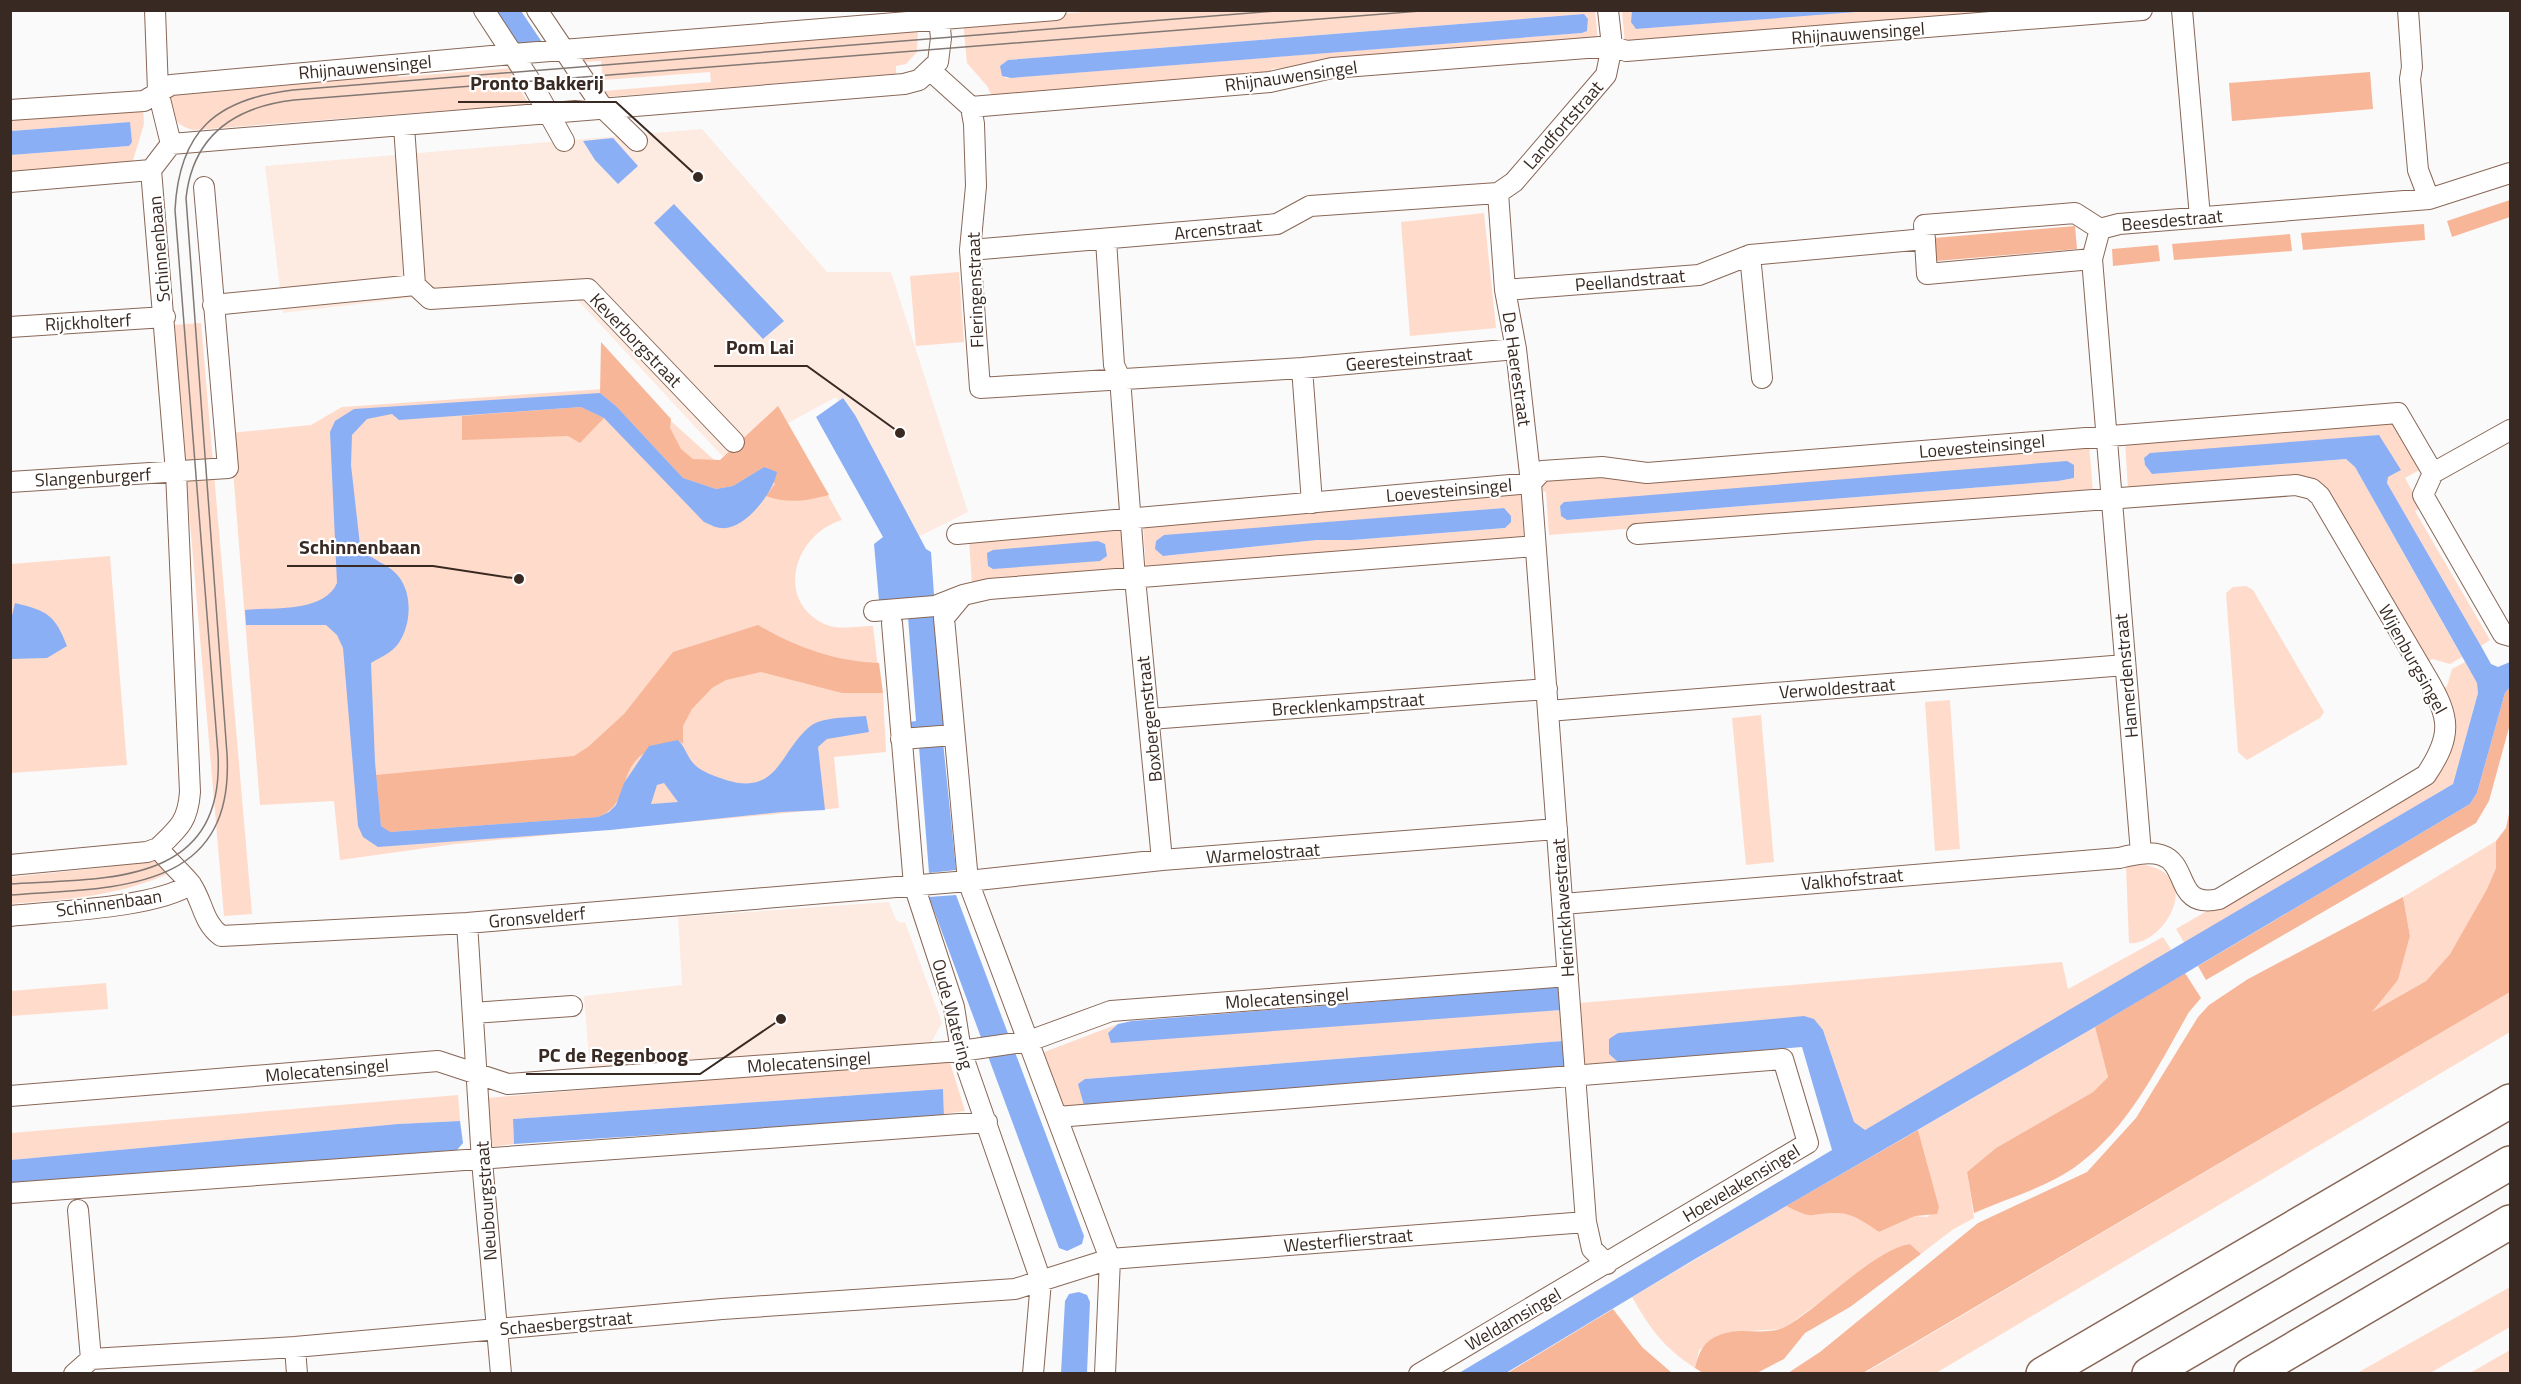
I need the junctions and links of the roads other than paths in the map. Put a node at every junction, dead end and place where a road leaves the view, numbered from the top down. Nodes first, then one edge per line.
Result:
1 (155, 10) edge
2 (484, 10) edge
3 (537, 10) edge
4 (1056, 10) edge
5 (1608, 10) edge
6 (2142, 10) edge
7 (2182, 10) edge
8 (2408, 10) edge
9 (938, 15) edge
10 (1612, 46) junction
11 (565, 52) junction
12 (513, 54) junction
13 (930, 70) junction
14 (158, 91) junction
15 (971, 107) junction
16 (603, 108) junction
17 (10, 110) edge
18 (549, 112) junction
19 (404, 126) junction
20 (564, 141) dead end
21 (637, 141) dead end
22 (171, 144) junction
23 (151, 170) junction
24 (2511, 173) edge
25 (10, 182) edge
26 (204, 187) dead end
27 (1498, 193) junction
28 (2429, 199) junction
29 (2200, 217) junction
30 (2100, 229) junction
31 (1925, 239) junction
32 (1106, 240) junction
33 (970, 250) junction
34 (1750, 255) junction
35 (2092, 259) junction
36 (415, 285) junction
37 (1505, 290) junction
38 (213, 305) junction
39 (165, 317) junction
40 (10, 327) edge
41 (1516, 349) junction
42 (1302, 368) junction
43 (1120, 378) junction
44 (1762, 378) dead end
45 (2511, 430) edge
46 (2107, 436) junction
47 (734, 442) dead end
48 (176, 472) junction
49 (2433, 473) junction
50 (10, 482) edge
51 (1531, 483) junction
52 (2112, 498) junction
53 (1312, 503) junction
54 (1131, 519) junction
55 (957, 534) dead end
56 (1637, 534) dead end
57 (1535, 546) junction
58 (1135, 578) junction
59 (963, 595) junction
60 (874, 611) dead end
61 (892, 623) dead end
62 (2510, 637) edge
63 (2125, 665) junction
64 (1546, 690) junction
65 (1548, 711) junction
66 (1150, 720) junction
67 (949, 735) junction
68 (909, 739) junction
69 (1557, 829) junction
70 (158, 848) junction
71 (2141, 854) junction
72 (1162, 860) junction
73 (10, 865) edge
74 (968, 881) junction
75 (191, 884) junction
76 (914, 885) junction
77 (1563, 904) junction
78 (10, 916) edge
79 (467, 923) junction
80 (1569, 976) junction
81 (572, 1006) dead end
82 (473, 1013) junction
83 (1022, 1042) junction
84 (961, 1051) junction
85 (478, 1074) junction
86 (1578, 1077) junction
87 (10, 1096) edge
88 (2511, 1101) edge
89 (1057, 1117) junction
90 (987, 1122) junction
91 (482, 1161) junction
92 (2511, 1163) edge
93 (10, 1194) edge
94 (78, 1210) dead end
95 (1586, 1222) junction
96 (2511, 1222) edge
97 (1110, 1259) junction
98 (1607, 1264) junction
99 (1041, 1281) junction
100 (497, 1329) junction
101 (295, 1347) junction
102 (91, 1359) junction
103 (74, 1374) edge
104 (297, 1374) edge
105 (501, 1374) edge
106 (1033, 1374) edge
107 (1105, 1374) edge
108 (1419, 1374) edge
109 (2043, 1374) edge
110 (2149, 1374) edge
111 (2251, 1374) edge

1 - 14 street
2 - 12 street
3 - 11 street
4 - 9 street, Rhijnauwensingel
5 - 10 street
6 - 10 street, Rhijnauwensingel
7 - 29 street
8 - 28 street
9 - 11 street, Rhijnauwensingel
9 - 13 street
10 - 15 street, Rhijnauwensingel
10 - 27 street, Landfortstraat
11 - 12 street, Rhijnauwensingel
11 - 16 street
12 - 14 street, Rhijnauwensingel
12 - 18 street
13 - 15 street
13 - 16 street
14 - 17 street, Rhijnauwensingel
14 - 22 street
15 - 33 street, Fleringenstraat
16 - 18 street
16 - 21 street
18 - 19 street
18 - 20 street
19 - 22 street
19 - 36 street
22 - 23 street
23 - 25 street
23 - 39 street, Schinnenbaan
24 - 28 street, Beesdestraat
26 - 38 street
27 - 32 street, Arcenstraat
27 - 37 street, De Haerestraat
28 - 29 street, Beesdestraat
29 - 30 street, Beesdestraat
30 - 31 street
30 - 35 street, Beesdestraat
31 - 34 street, Peellandstraat
31 - 35 street
32 - 33 street, Arcenstraat
32 - 43 street
33 - 43 street, Fleringenstraat
34 - 37 street, Peellandstraat
34 - 44 street
35 - 46 street, Beesdestraat
36 - 38 street
36 - 47 street, Keverborgstraat
37 - 41 street, De Haerestraat
38 - 48 street
39 - 40 street, Rijckholterf
39 - 48 street, Schinnenbaan
41 - 42 street, Geeresteinstraat
41 - 51 street, De Haerestraat
42 - 43 street, Geeresteinstraat
42 - 53 street
43 - 54 street
45 - 49 street
46 - 49 street, Loevesteinsingel
46 - 51 street, Loevesteinsingel
46 - 52 street, Beesdestraat
48 - 50 street, Slangenburgerf
48 - 70 street, Schinnenbaan
49 - 62 street
51 - 53 street, Loevesteinsingel
51 - 57 street, De Haerestraat
52 - 56 street
52 - 63 street, Hamerdenstraat
52 - 71 street, Wijenburgsingel
53 - 54 street, Loevesteinsingel
54 - 55 street, Loevesteinsingel
54 - 58 street, Boxbergenstraat
57 - 58 street
57 - 64 street, Herinckhavestraat
58 - 59 street
58 - 66 street, Boxbergenstraat
59 - 60 street
59 - 67 street
61 - 68 street, Oude Watering
63 - 65 street, Verwoldestraat
63 - 71 street, Hamerdenstraat
64 - 65 street, Herinckhavestraat
64 - 66 street, Brecklenkampstraat
65 - 69 street, Herinckhavestraat
66 - 72 street, Boxbergenstraat
67 - 68 street
67 - 74 street
68 - 76 street, Oude Watering
69 - 72 street, Warmelostraat
69 - 77 street, Herinckhavestraat
70 - 73 street
70 - 75 street, Schinnenbaan
71 - 77 street, Valkhofstraat
72 - 74 street, Warmelostraat
74 - 76 street, Gronsvelderf
74 - 83 street
75 - 78 street, Schinnenbaan
75 - 79 street, Gronsvelderf
76 - 79 street, Gronsvelderf
76 - 84 street, Oude Watering
77 - 80 street, Herinckhavestraat
79 - 82 street, Neubourgstraat
80 - 83 street, Molecatensingel
80 - 86 street, Herinckhavestraat
81 - 82 street
82 - 85 street, Neubourgstraat
83 - 84 street, Molecatensingel
83 - 89 street
84 - 85 street, Molecatensingel
84 - 90 street, Oude Watering
85 - 87 street, Molecatensingel
85 - 91 street, Neubourgstraat
86 - 89 street
86 - 95 street, Herinckhavestraat
86 - 98 street, Hoevelakensingel
88 - 109 highway
89 - 97 street
90 - 91 street
90 - 99 street, Oude Watering
91 - 93 street
91 - 100 street, Neubourgstraat
92 - 110 highway
94 - 102 street
95 - 97 street, Westerflierstraat
95 - 98 street, Herinckhavestraat
96 - 111 highway
97 - 99 street
97 - 107 street
98 - 108 street, Weldamsingel
99 - 100 street, Schaesbergstraat
99 - 106 street, Oude Watering
100 - 101 street, Schaesbergstraat
100 - 105 street, Neubourgstraat
101 - 102 street, Schaesbergstraat
101 - 104 street
102 - 103 street

